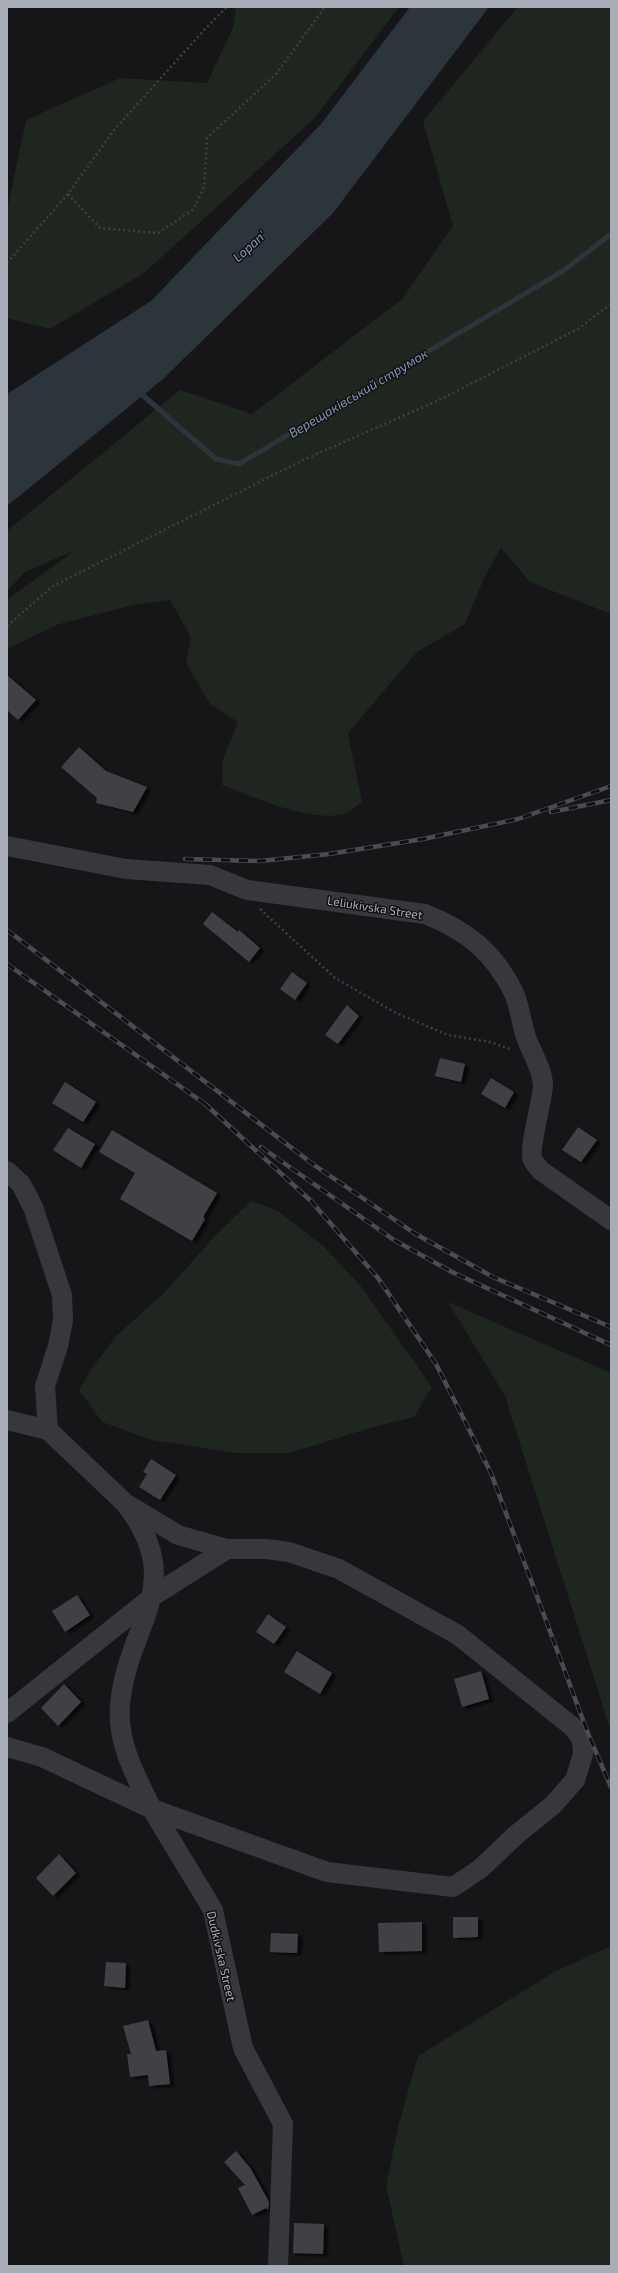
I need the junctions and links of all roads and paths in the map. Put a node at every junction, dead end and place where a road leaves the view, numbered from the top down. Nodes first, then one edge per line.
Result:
1 (227, 7) edge
2 (324, 7) edge
3 (68, 194) junction
4 (7, 263) edge
5 (611, 304) edge
6 (7, 626) edge
7 (7, 846) edge
8 (247, 890) junction
9 (535, 1059) junction
10 (7, 1171) edge
11 (611, 1220) edge
12 (7, 1420) edge
13 (48, 1430) junction
14 (125, 1504) junction
15 (227, 1548) junction
16 (152, 1597) junction
17 (7, 1713) edge
18 (7, 1747) edge
19 (152, 1809) junction
20 (278, 2266) edge

1 - 3 path
2 - 3 path
3 - 4 path
5 - 6 path
7 - 8 street, Leliukivska Street
8 - 9 path
8 - 9 street, Leliukivska Street
9 - 11 street, Leliukivska Street
10 - 13 street
12 - 13 street
13 - 14 street
14 - 15 street
14 - 16 street, Dudkivska Street
15 - 16 street
15 - 19 street
16 - 17 street
16 - 19 street, Dudkivska Street
18 - 19 street
19 - 20 street, Dudkivska Street

